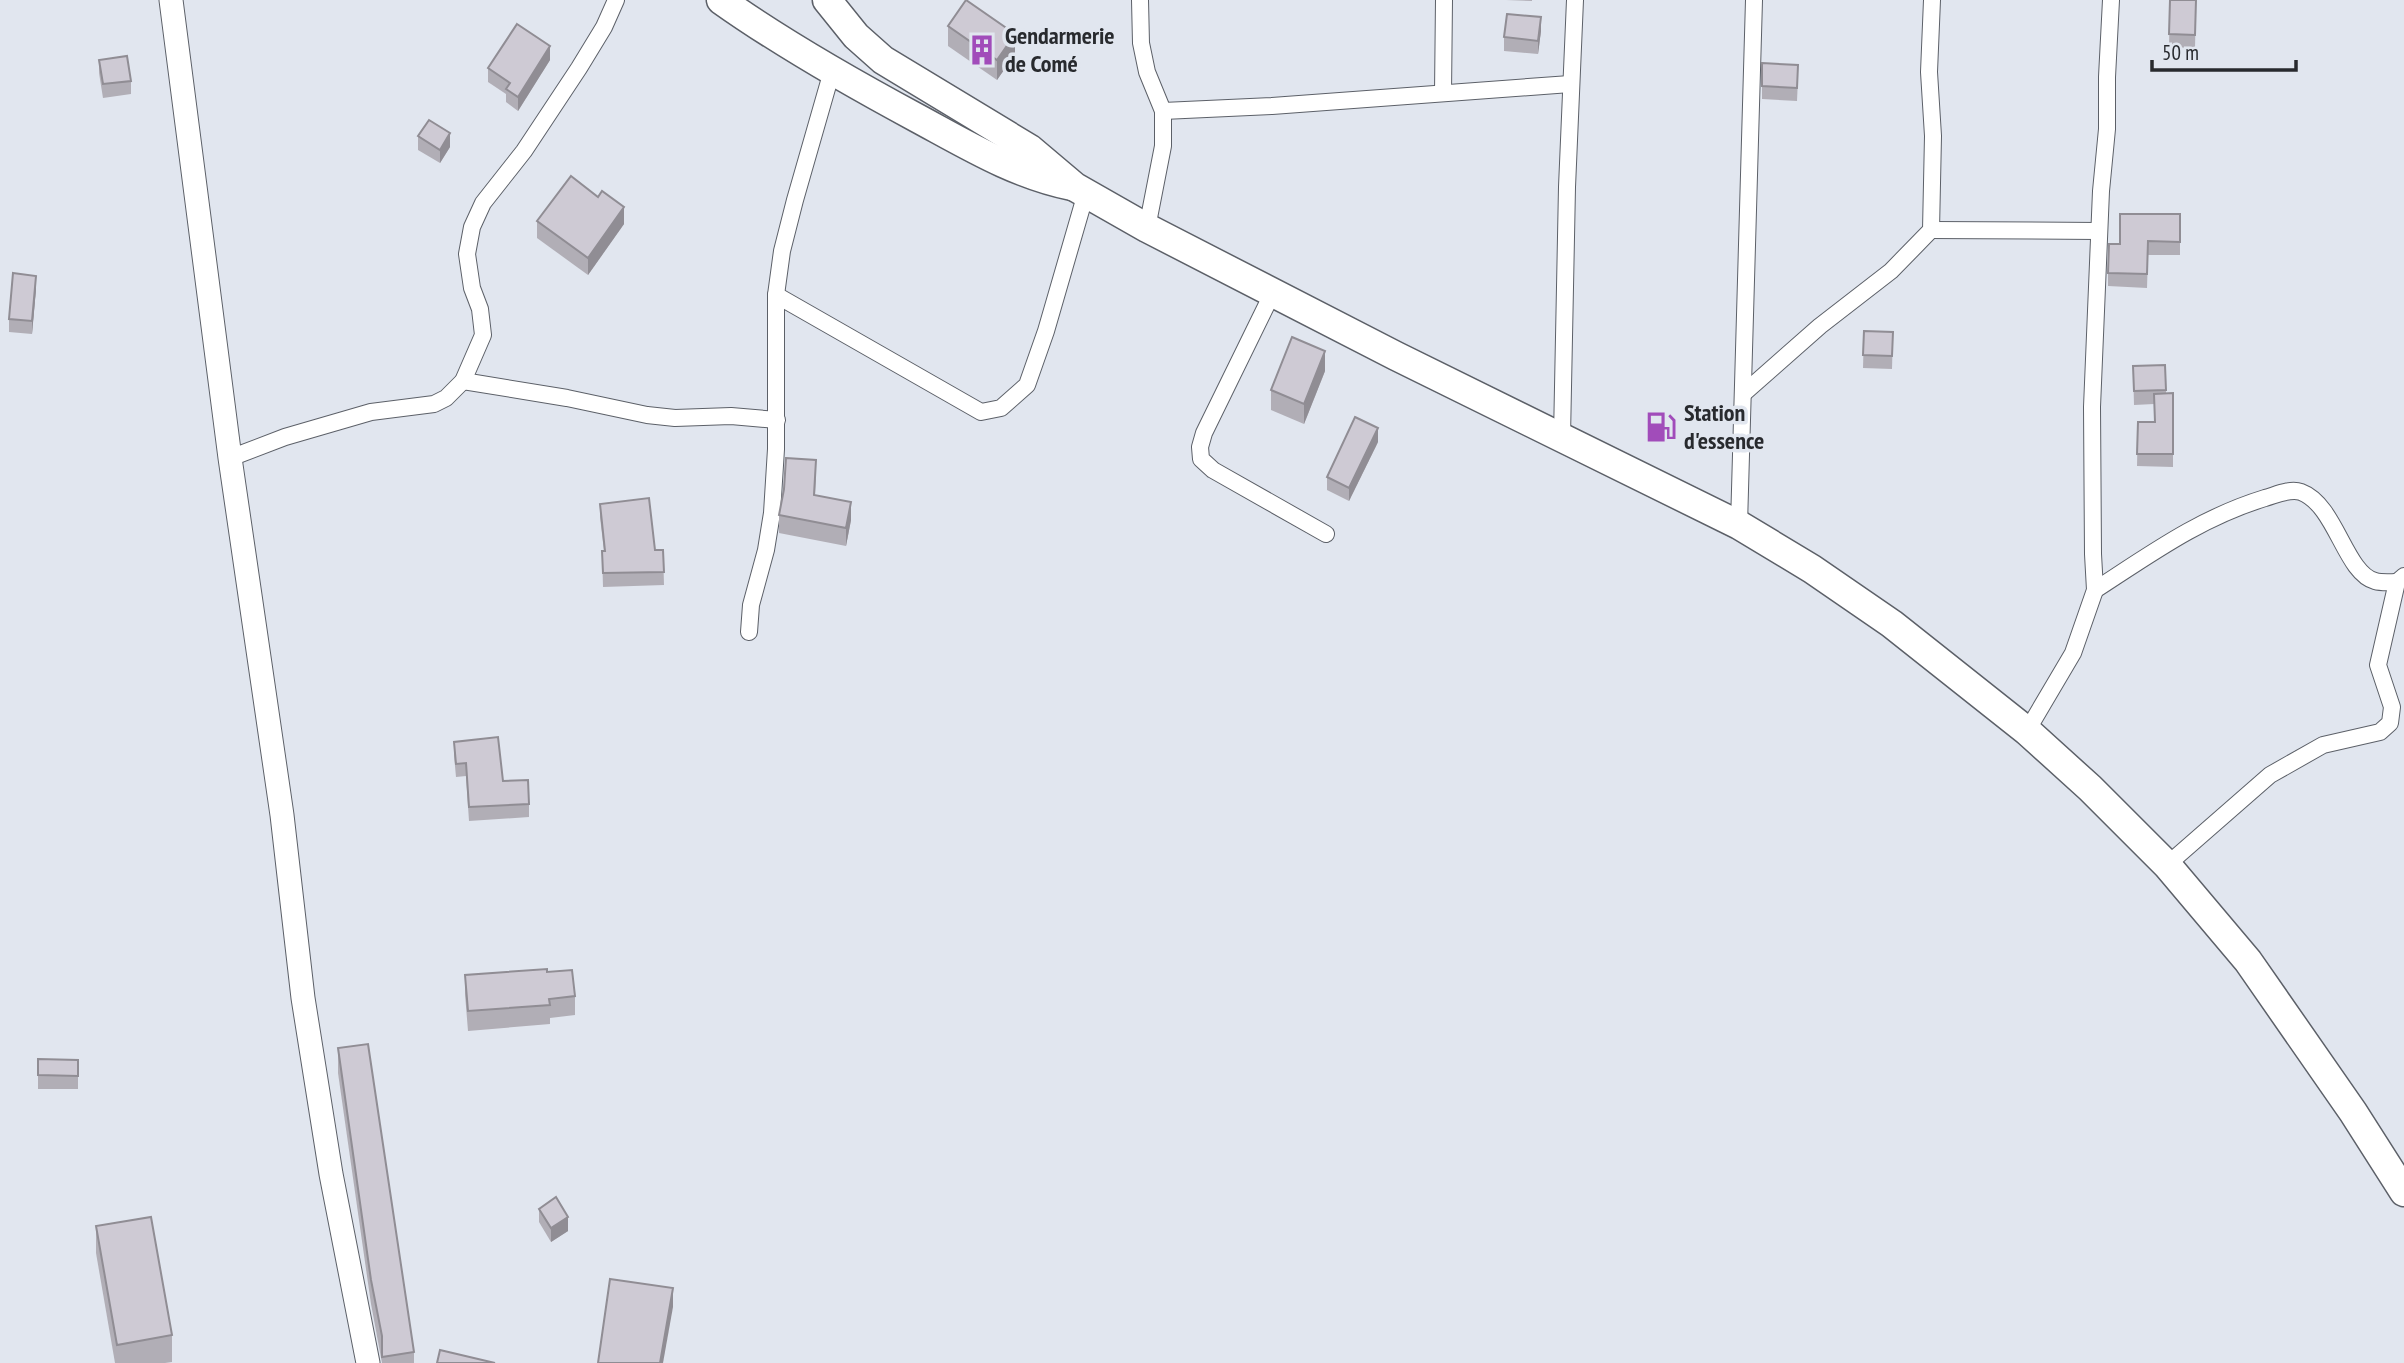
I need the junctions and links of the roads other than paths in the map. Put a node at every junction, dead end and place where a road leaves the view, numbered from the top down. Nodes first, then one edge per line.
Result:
1 (171, 0) edge
2 (616, 0) edge
3 (720, 0) edge
4 (827, 0) edge
5 (1140, 0) edge
6 (1444, 0) edge
7 (1575, 0) edge
8 (1754, 0) edge
9 (1932, 0) edge
10 (2111, 0) edge
11 (832, 71) junction
12 (1570, 83) junction
13 (1443, 93) junction
14 (1163, 111) junction
15 (1081, 190) junction
16 (1147, 228) junction
17 (1931, 230) junction
18 (2099, 231) junction
19 (1273, 292) junction
20 (776, 295) junction
21 (463, 382) junction
22 (1744, 393) junction
23 (777, 420) junction
24 (1562, 438) junction
25 (230, 458) junction
26 (1739, 526) junction
27 (1326, 534) dead end
28 (2400, 579) edge
29 (2095, 590) junction
30 (749, 632) dead end
31 (2028, 731) junction
32 (2167, 865) junction
33 (2396, 1161) edge
34 (2404, 1192) edge
35 (368, 1363) edge

1 - 25 street
2 - 21 street
3 - 11 highway
4 - 15 highway
5 - 14 street
6 - 13 street
7 - 12 street
8 - 22 street
9 - 17 street
10 - 18 street
11 - 15 highway
11 - 20 street
12 - 13 street
12 - 24 street
13 - 14 street
14 - 16 street
15 - 16 highway
15 - 20 street
16 - 19 highway
17 - 18 street
17 - 22 street
18 - 29 street
19 - 24 highway
19 - 27 street
20 - 23 street
21 - 23 street
21 - 25 street
22 - 26 street
23 - 30 street
24 - 26 highway
25 - 35 street
26 - 31 highway
28 - 29 street
28 - 32 street
29 - 31 street
31 - 32 highway
32 - 33 highway
33 - 34 highway

